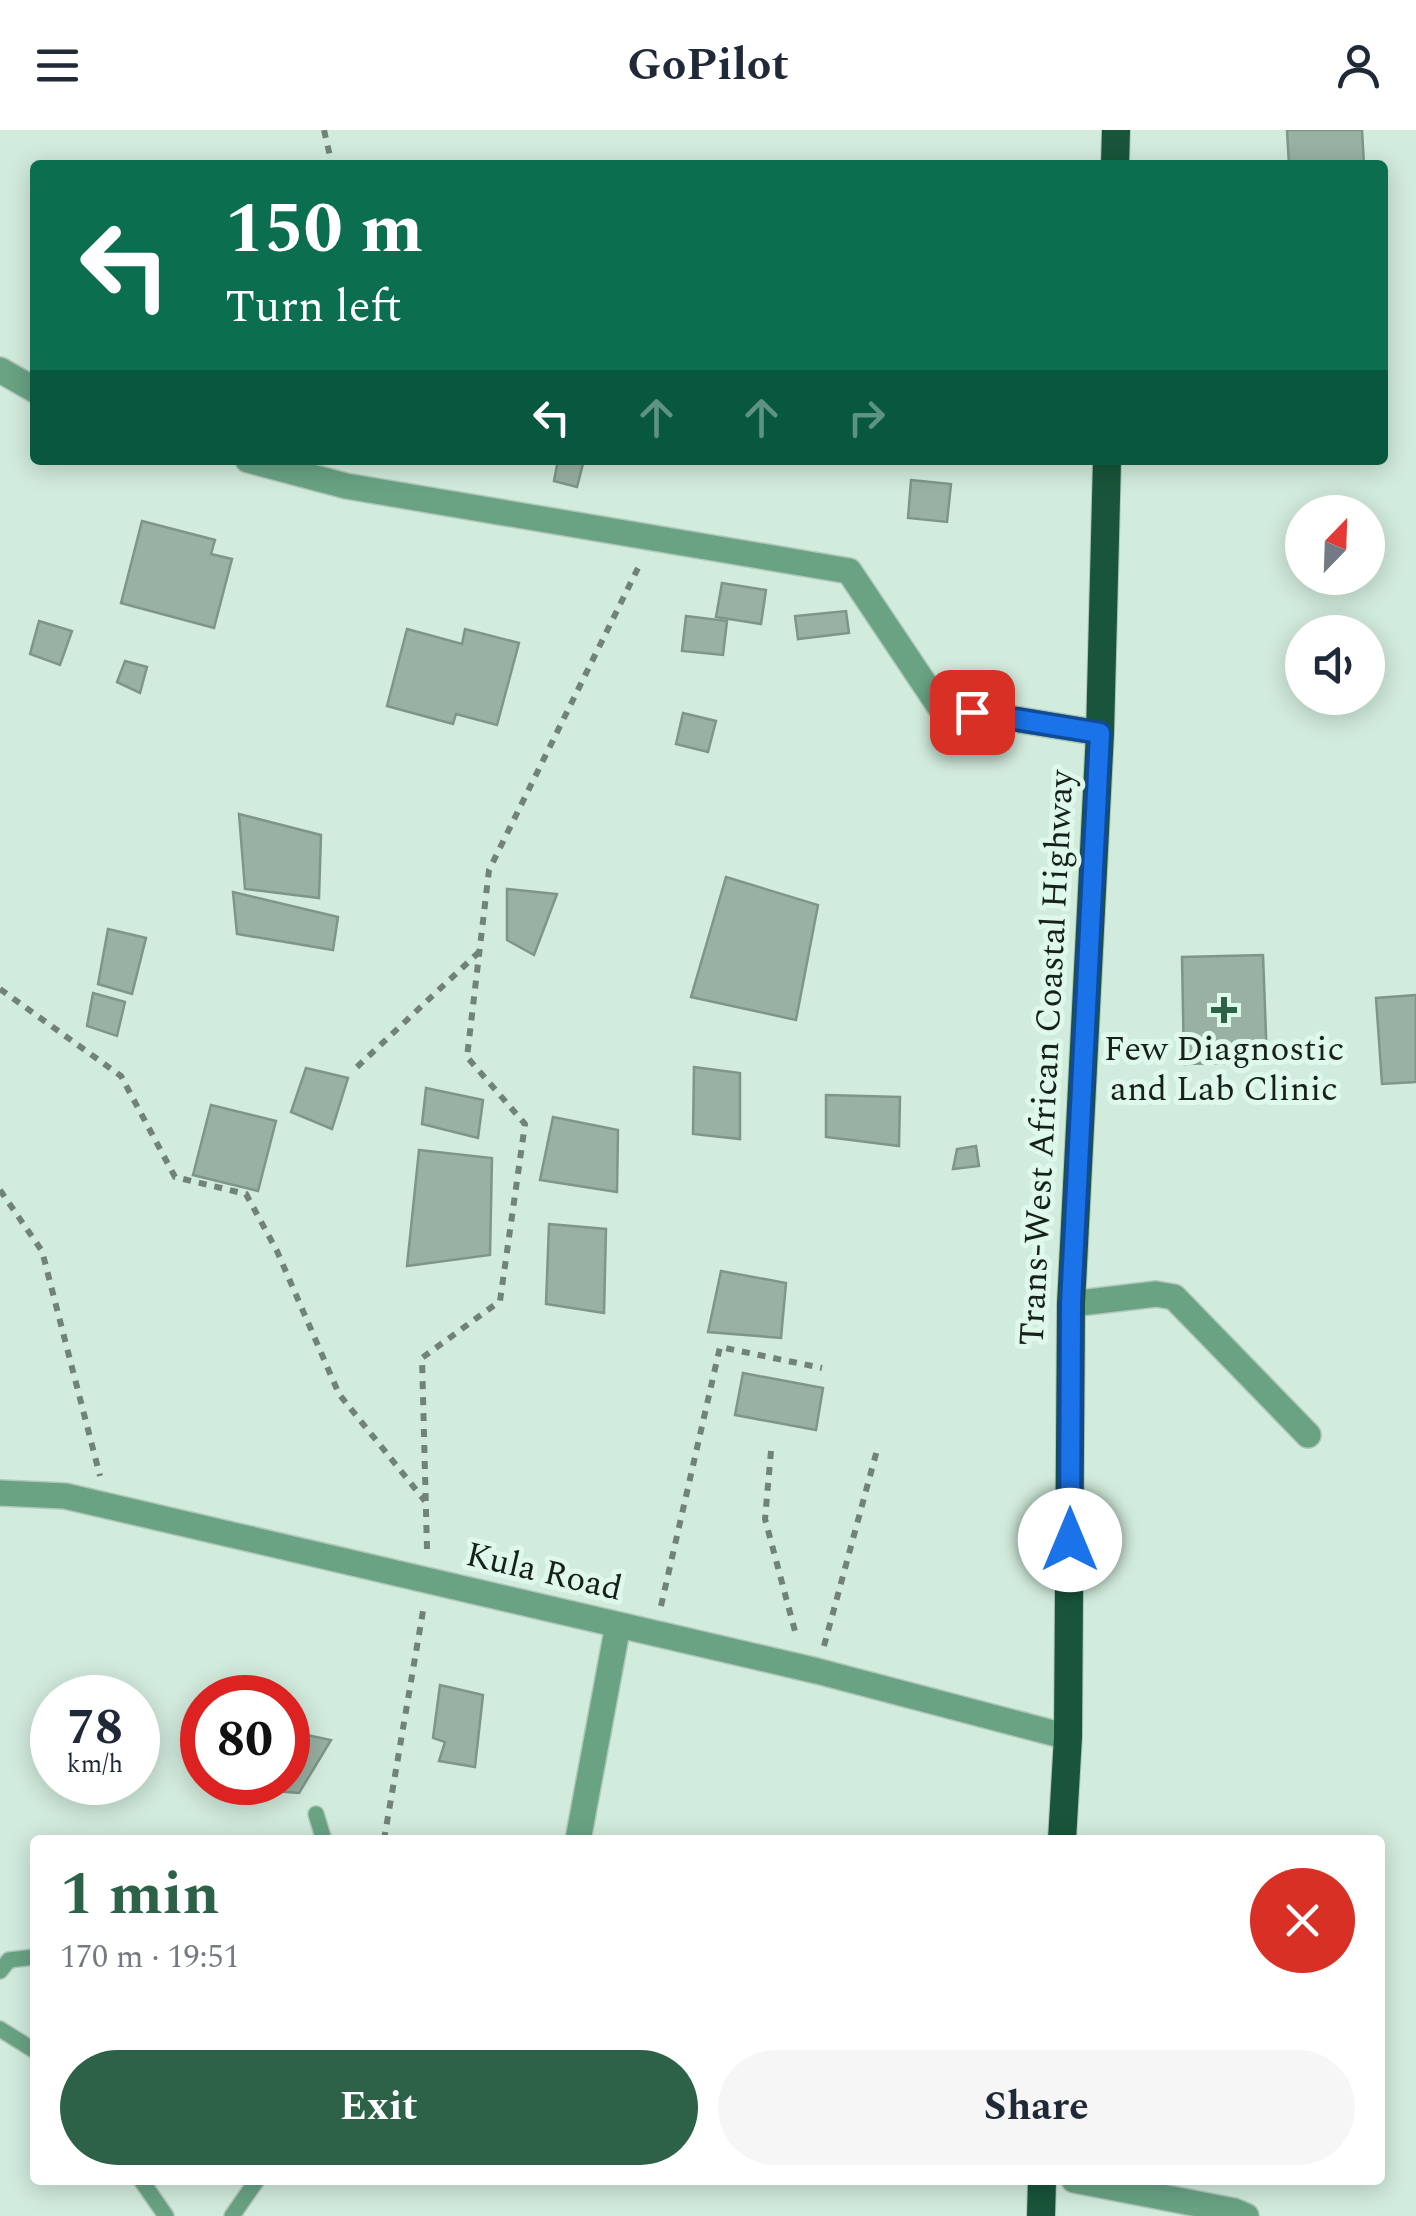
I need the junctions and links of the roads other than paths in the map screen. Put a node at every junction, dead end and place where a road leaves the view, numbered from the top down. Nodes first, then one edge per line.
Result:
1 (1116, 130) edge
2 (1115, 160) edge
3 (0, 370) edge
4 (30, 387) edge
5 (267, 465) edge
6 (1107, 465) edge
7 (1100, 733) junction
8 (1071, 1304) junction
9 (1308, 1435) dead end
10 (0, 1493) edge
11 (618, 1625) junction
12 (1068, 1737) junction
13 (316, 1814) dead end
14 (322, 1835) edge
15 (579, 1835) edge
16 (1062, 1835) edge
17 (30, 1958) edge
18 (0, 1971) edge
19 (0, 2029) edge
20 (30, 2048) edge
21 (144, 2185) edge
22 (254, 2185) edge
23 (1042, 2185) edge
24 (1100, 2185) edge
25 (166, 2216) edge
26 (232, 2216) edge
27 (1041, 2216) edge
28 (1246, 2216) edge

1 - 2 highway
3 - 4 street
5 - 7 street
6 - 7 highway, Trans-West African Coastal Highway
7 - 8 highway, Trans-West African Coastal Highway
8 - 9 street
8 - 12 highway, Trans-West African Coastal Highway
10 - 11 street, Kula Road
11 - 12 street, Kula Road
11 - 15 street
12 - 16 highway, Trans-West African Coastal Highway
13 - 14 lane
17 - 18 lane
19 - 20 lane
21 - 25 lane
22 - 26 lane
23 - 27 highway
24 - 28 street

